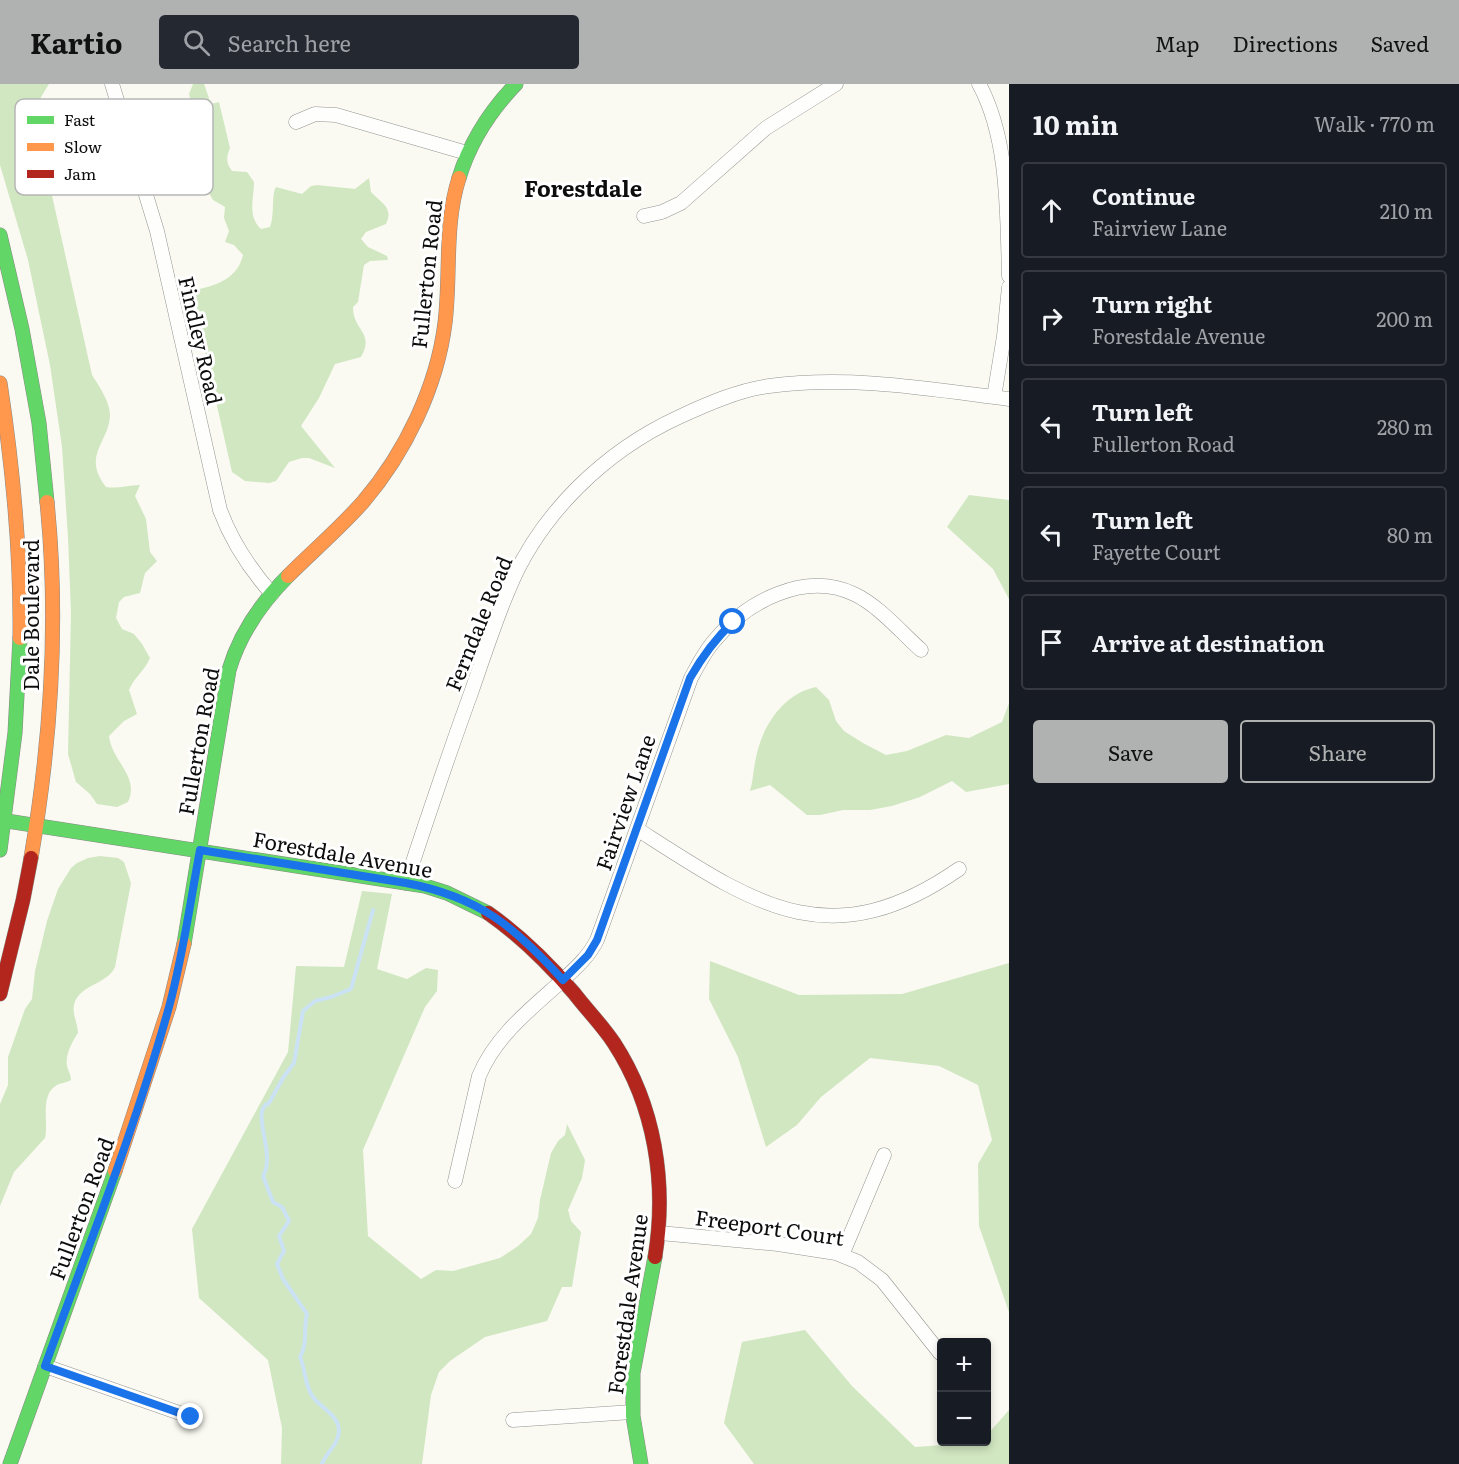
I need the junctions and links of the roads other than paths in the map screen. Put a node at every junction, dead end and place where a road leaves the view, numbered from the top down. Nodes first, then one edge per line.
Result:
1 (112, 84) edge
2 (516, 84) edge
3 (836, 84) edge
4 (980, 84) edge
5 (117, 99) edge
6 (296, 122) dead end
7 (467, 153) junction
8 (1006, 157) edge
9 (146, 195) edge
10 (644, 216) dead end
11 (0, 235) edge
12 (1009, 276) edge
13 (1009, 287) edge
14 (0, 383) edge
15 (994, 397) junction
16 (1009, 399) edge
17 (272, 594) junction
18 (921, 650) dead end
19 (3, 820) edge
20 (37, 825) junction
21 (637, 829) junction
22 (0, 850) edge
23 (200, 850) junction
24 (959, 869) dead end
25 (406, 883) junction
26 (563, 980) junction
27 (0, 994) edge
28 (884, 1155) dead end
29 (455, 1181) dead end
30 (660, 1233) junction
31 (842, 1255) junction
32 (937, 1349) edge
33 (45, 1366) junction
34 (632, 1412) junction
35 (191, 1417) dead end
36 (513, 1420) dead end
37 (10, 1464) edge
38 (641, 1464) edge

1 - 5 street, Findley Road
2 - 7 street, Fullerton Road
3 - 10 street
4 - 8 street
6 - 7 street
7 - 17 street, Fullerton Road
8 - 12 street
9 - 17 street, Findley Road
11 - 20 street, Dale Boulevard
13 - 15 street
14 - 19 street, Dale Boulevard
15 - 16 street, Ferndale Road
15 - 25 street, Ferndale Road
17 - 23 street, Fullerton Road
18 - 21 street, Fairview Lane
19 - 20 street, Forestdale Avenue
19 - 22 street, Dale Boulevard
20 - 23 street, Forestdale Avenue
20 - 27 street, Dale Boulevard
21 - 24 street
21 - 26 street, Fairview Lane
23 - 25 street, Forestdale Avenue
23 - 33 street, Fullerton Road
25 - 26 street, Forestdale Avenue
26 - 29 street, Fairview Lane
26 - 30 street, Forestdale Avenue
28 - 31 street
30 - 31 street, Freeport Court
30 - 34 street, Forestdale Avenue
31 - 32 street, Freeport Court
33 - 35 street
33 - 37 street, Fullerton Road
34 - 36 street
34 - 38 street, Forestdale Avenue

